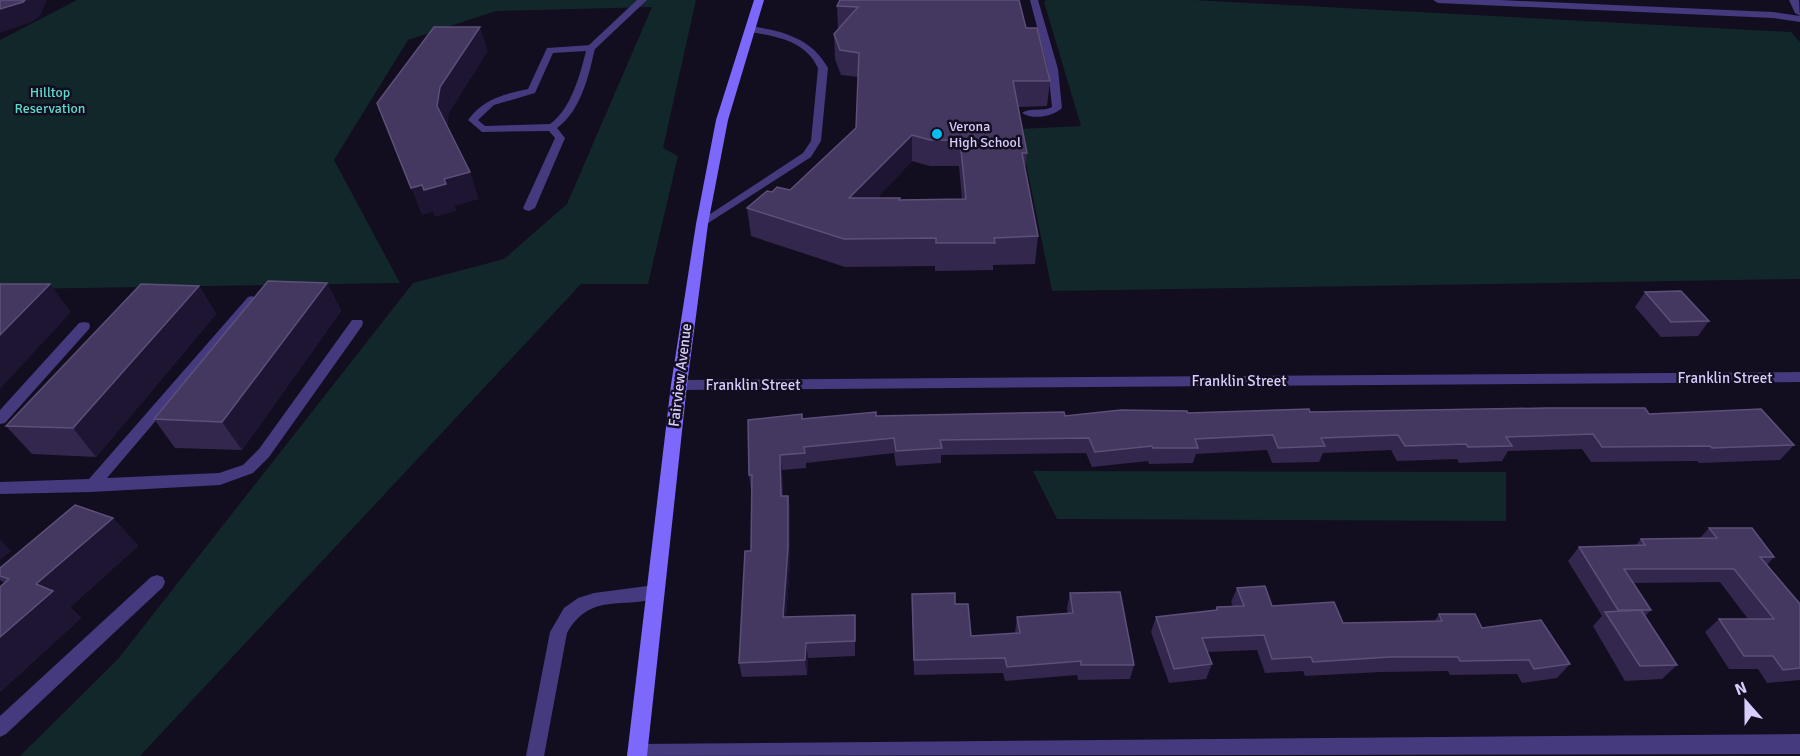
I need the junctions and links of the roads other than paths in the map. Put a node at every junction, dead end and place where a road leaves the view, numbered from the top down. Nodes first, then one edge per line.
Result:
1 (642, 0) edge
2 (759, 0) edge
3 (1034, 0) edge
4 (1438, 0) edge
5 (1794, 0) edge
6 (1800, 13) edge
7 (1800, 19) edge
8 (749, 29) junction
9 (591, 48) junction
10 (1027, 113) dead end
11 (551, 127) junction
12 (529, 208) dead end
13 (702, 224) junction
14 (252, 300) edge
15 (357, 323) dead end
16 (84, 326) dead end
17 (1800, 377) edge
18 (679, 385) junction
19 (0, 419) edge
20 (92, 486) junction
21 (0, 489) edge
22 (157, 582) dead end
23 (655, 592) junction
24 (0, 728) edge
25 (1800, 744) edge
26 (637, 755) edge
27 (535, 756) edge

1 - 9 street
2 - 8 main road, Fairview Avenue
3 - 10 lane
4 - 7 street
5 - 6 street
8 - 13 main road, Fairview Avenue
8 - 13 lane
9 - 11 lane
9 - 11 lane
11 - 12 lane
13 - 18 main road, Fairview Avenue
14 - 20 lane
15 - 20 lane
16 - 19 lane
17 - 18 street, Franklin Street
18 - 23 main road, Fairview Avenue
20 - 21 lane
22 - 24 lane
23 - 26 main road, Fairview Avenue
23 - 27 lane
25 - 26 street

